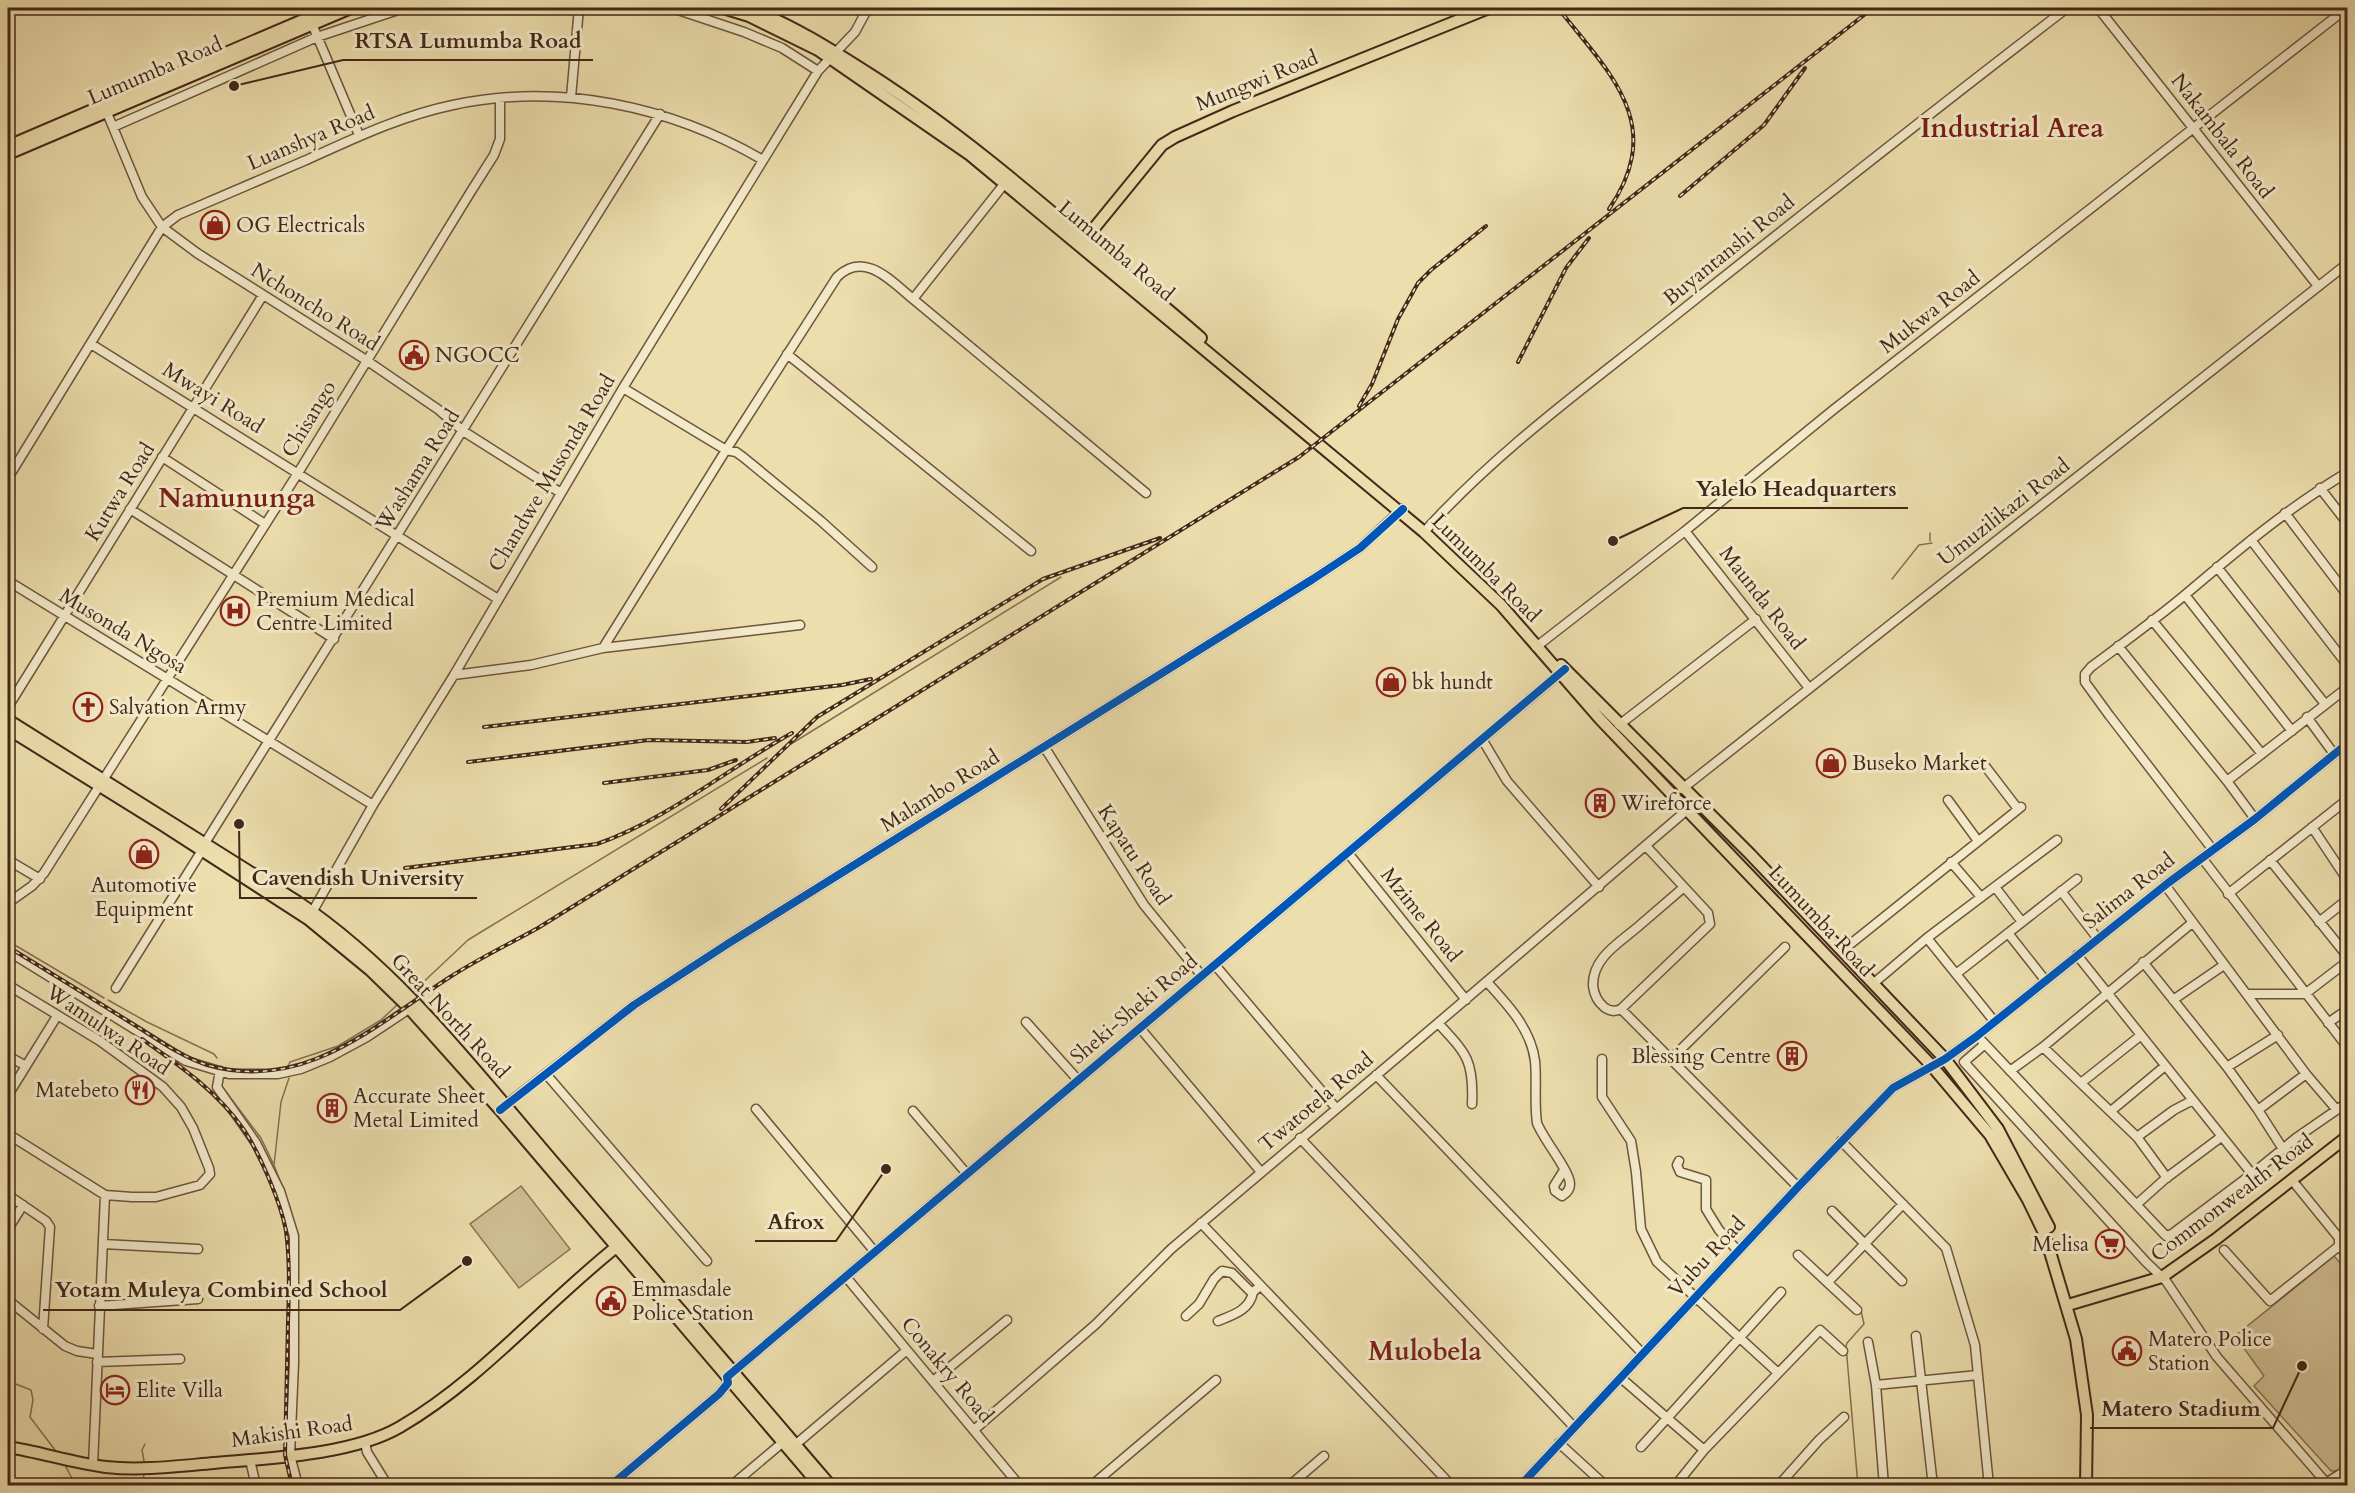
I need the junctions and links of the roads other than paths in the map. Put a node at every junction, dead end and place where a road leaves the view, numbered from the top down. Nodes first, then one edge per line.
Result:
1 (331, 8) edge
2 (351, 8) edge
3 (404, 8) edge
4 (579, 8) edge
5 (672, 8) edge
6 (723, 8) edge
7 (868, 8) edge
8 (1477, 8) edge
9 (1489, 8) edge
10 (2067, 8) edge
11 (2098, 8) edge
12 (2347, 8) edge
13 (751, 10) edge
14 (312, 24) junction
15 (744, 32) junction
16 (317, 38) junction
17 (833, 56) junction
18 (818, 71) junction
19 (571, 97) junction
20 (500, 99) junction
21 (105, 109) junction
22 (660, 114) junction
23 (112, 128) junction
24 (2193, 128) junction
25 (358, 135) junction
26 (8, 146) edge
27 (8, 154) edge
28 (763, 160) junction
29 (1005, 183) junction
30 (162, 228) junction
31 (1080, 241) junction
32 (2348, 263) edge
33 (2318, 286) junction
34 (263, 296) junction
35 (913, 299) junction
36 (91, 344) junction
37 (787, 354) junction
38 (366, 360) junction
39 (623, 388) junction
40 (193, 407) junction
41 (463, 431) junction
42 (726, 450) junction
43 (162, 457) junction
44 (2348, 472) edge
45 (298, 473) junction
46 (8, 478) edge
47 (2320, 488) junction
48 (1146, 493) dead end
49 (561, 494) junction
50 (130, 508) junction
51 (1402, 510) junction
52 (2285, 513) junction
53 (265, 524) junction
54 (2348, 524) edge
55 (1425, 531) junction
56 (1685, 531) junction
57 (398, 536) junction
58 (2251, 540) junction
59 (1031, 551) dead end
60 (872, 567) dead end
61 (2217, 567) junction
62 (233, 575) junction
63 (8, 581) edge
64 (2185, 595) junction
65 (2348, 596) edge
66 (498, 599) junction
67 (63, 617) junction
68 (1756, 619) junction
69 (2152, 620) junction
70 (800, 625) dead end
71 (334, 639) junction
72 (1538, 645) junction
73 (2118, 646) junction
74 (603, 648) junction
75 (2348, 666) edge
76 (1562, 672) junction
77 (454, 675) junction
78 (167, 679) junction
79 (2348, 687) edge
80 (1809, 688) junction
81 (2325, 704) junction
82 (8, 706) edge
83 (2307, 717) junction
84 (8, 720) edge
85 (1619, 725) junction
86 (8, 729) edge
87 (2292, 731) junction
88 (1482, 739) junction
89 (268, 743) junction
90 (2348, 743) edge
91 (1045, 748) junction
92 (2262, 754) junction
93 (2334, 754) junction
94 (1982, 762) dead end
95 (2227, 781) junction
96 (102, 783) junction
97 (1682, 789) junction
98 (1948, 800) dead end
99 (2348, 800) edge
100 (373, 805) junction
101 (1687, 810) junction
102 (2255, 819) junction
103 (2312, 827) junction
104 (2056, 840) dead end
105 (1978, 841) junction
106 (1646, 846) junction
107 (204, 847) junction
108 (2213, 850) junction
109 (1348, 853) junction
110 (2202, 858) junction
111 (8, 860) edge
112 (2270, 861) junction
113 (1951, 862) junction
114 (40, 879) junction
115 (2077, 879) dead end
116 (2348, 881) edge
117 (2165, 885) junction
118 (1599, 887) junction
119 (1995, 887) junction
120 (1683, 888) junction
121 (2061, 891) junction
122 (2228, 894) junction
123 (1981, 897) junction
124 (2348, 899) edge
125 (8, 903) edge
126 (310, 915) junction
127 (2022, 922) junction
128 (2319, 922) junction
129 (2192, 923) junction
130 (2008, 933) junction
131 (1927, 938) junction
132 (2098, 939) junction
133 (1785, 947) dead end
134 (1843, 950) junction
135 (8, 951) edge
136 (2077, 955) junction
137 (2348, 959) edge
138 (2143, 962) junction
139 (1215, 965) junction
140 (2224, 965) junction
141 (1956, 974) junction
142 (1202, 976) junction
143 (2045, 980) junction
144 (1486, 982) junction
145 (1874, 983) junction
146 (8, 985) edge
147 (116, 988) dead end
148 (2107, 993) junction
149 (2247, 994) junction
150 (2305, 994) junction
151 (1466, 1000) junction
152 (2173, 1000) junction
153 (409, 1009) junction
154 (1621, 1009) junction
155 (2348, 1009) edge
156 (57, 1016) junction
157 (1994, 1021) junction
158 (1026, 1022) dead end
159 (1438, 1023) junction
160 (2328, 1023) junction
161 (1140, 1028) junction
162 (2278, 1035) junction
163 (1977, 1036) junction
164 (2140, 1036) junction
165 (1985, 1044) junction
166 (2043, 1047) junction
167 (2348, 1048) edge
168 (8, 1056) edge
169 (1602, 1059) dead end
170 (1671, 1059) junction
171 (1945, 1059) junction
172 (1931, 1065) junction
173 (26, 1066) junction
174 (2164, 1066) junction
175 (2228, 1067) junction
176 (220, 1071) junction
177 (2010, 1071) junction
178 (546, 1074) junction
179 (2306, 1074) junction
180 (1376, 1075) junction
181 (1078, 1080) junction
182 (2081, 1083) junction
183 (8, 1095) edge
184 (2193, 1100) junction
185 (2348, 1102) edge
186 (1472, 1104) dead end
187 (503, 1107) junction
188 (1336, 1108) junction
189 (2336, 1108) junction
190 (756, 1109) dead end
191 (2258, 1110) junction
192 (913, 1111) dead end
193 (2111, 1111) junction
194 (8, 1134) edge
195 (2348, 1136) edge
196 (2137, 1137) junction
197 (2221, 1137) junction
198 (1300, 1138) junction
199 (1841, 1141) junction
200 (2348, 1144) edge
201 (2283, 1149) junction
202 (1679, 1161) dead end
203 (1564, 1170) dead end
204 (1261, 1172) junction
205 (967, 1174) junction
206 (2252, 1174) junction
207 (2167, 1178) junction
208 (2295, 1185) junction
209 (1798, 1187) junction
210 (8, 1195) edge
211 (105, 1195) junction
212 (1903, 1204) junction
213 (2137, 1204) junction
214 (22, 1205) junction
215 (1832, 1211) dead end
216 (1201, 1223) junction
217 (8, 1229) edge
218 (2348, 1233) edge
219 (2339, 1242) junction
220 (103, 1244) junction
221 (619, 1245) junction
222 (1864, 1245) junction
223 (198, 1249) dead end
224 (2224, 1250) dead end
225 (1738, 1251) junction
226 (875, 1252) junction
227 (1798, 1255) dead end
228 (2348, 1256) edge
229 (706, 1261) dead end
230 (846, 1277) junction
231 (2164, 1279) junction
232 (1902, 1281) dead end
233 (1828, 1282) junction
234 (1256, 1289) junction
235 (1781, 1292) dead end
236 (1695, 1297) junction
237 (198, 1299) dead end
238 (8, 1300) edge
239 (99, 1306) junction
240 (2071, 1307) junction
241 (1857, 1310) dead end
242 (1186, 1316) dead end
243 (1008, 1320) dead end
244 (1218, 1321) dead end
245 (43, 1329) junction
246 (1739, 1336) junction
247 (1916, 1336) dead end
248 (1868, 1342) dead end
249 (907, 1350) junction
250 (1844, 1351) dead end
251 (1643, 1354) junction
252 (97, 1358) junction
253 (180, 1359) dead end
254 (1777, 1372) junction
255 (730, 1374) junction
256 (1978, 1375) junction
257 (1620, 1378) junction
258 (1922, 1379) junction
259 (1216, 1380) dead end
260 (933, 1381) junction
261 (1876, 1385) junction
262 (1667, 1417) junction
263 (1844, 1417) dead end
264 (1574, 1427) junction
265 (974, 1430) junction
266 (365, 1442) junction
267 (782, 1443) junction
268 (1559, 1443) junction
269 (795, 1445) junction
270 (8, 1447) edge
271 (1641, 1447) dead end
272 (1704, 1450) junction
273 (290, 1455) junction
274 (1324, 1456) dead end
275 (250, 1460) junction
276 (93, 1465) junction
277 (2348, 1469) edge
278 (1526, 1483) edge
279 (1679, 1484) edge
280 (256, 1485) edge
281 (298, 1485) edge
282 (388, 1485) edge
283 (610, 1485) edge
284 (731, 1485) edge
285 (820, 1485) edge
286 (831, 1485) edge
287 (1020, 1485) edge
288 (1091, 1485) edge
289 (1289, 1485) edge
290 (1452, 1485) edge
291 (1606, 1485) edge
292 (1778, 1485) edge
293 (1884, 1485) edge
294 (1933, 1485) edge
295 (1964, 1485) edge
296 (1989, 1485) edge
297 (2086, 1485) edge
298 (2092, 1485) edge
299 (2326, 1485) edge

1 - 21 main road, Lumumba Road
2 - 14 main road, Lumumba Road
3 - 16 street
4 - 19 street
5 - 15 street
6 - 13 main road, Lumumba Road
7 - 17 street, Chandwe Musonda Road
8 - 31 main road, Mungwi Road
9 - 31 main road, Mungwi Road
10 - 55 street, Buyantanshi Road
11 - 24 street, Nakambala Road
12 - 24 street, Mukwa Road
13 - 15 street
13 - 17 main road, Lumumba Road
14 - 16 street
14 - 21 main road, Lumumba Road
15 - 18 street
16 - 23 street
16 - 25 street
17 - 18 street, Chandwe Musonda Road
17 - 29 main road, Lumumba Road
17 - 31 main road, Lumumba Road
18 - 28 street, Chandwe Musonda Road
19 - 20 street, Luanshya Road
19 - 22 street, Luanshya Road
20 - 25 street, Luanshya Road
20 - 38 street, Chisango
21 - 23 street, Nchoncho Road
21 - 26 main road, Lumumba Road
21 - 27 main road, Lumumba Road
22 - 28 street, Luanshya Road
22 - 41 street, Washama Road
23 - 30 street, Nchoncho Road
24 - 33 street, Nakambala Road
24 - 56 street, Mukwa Road
25 - 30 street, Luanshya Road
28 - 39 street, Chandwe Musonda Road
29 - 31 main road, Lumumba Road
29 - 35 street
30 - 34 street, Nchoncho Road
30 - 36 street, Luanshya Road
31 - 51 main road, Lumumba Road
32 - 33 street, Umuzilikazi Road
33 - 80 street, Umuzilikazi Road
34 - 38 street, Nchoncho Road
34 - 40 street, Kutwa Road
35 - 37 street
35 - 48 street
36 - 40 street, Mwayi Road
36 - 46 street, Luanshya Road
37 - 42 street
37 - 59 street
38 - 41 street, Nchoncho Road
38 - 45 street, Chisango
39 - 42 street
39 - 49 street, Chandwe Musonda Road
40 - 43 street, Kutwa Road
40 - 45 street, Mwayi Road
41 - 49 street, Nchoncho Road
41 - 57 street, Washama Road
42 - 60 street
42 - 74 street
43 - 50 street, Kutwa Road
43 - 53 street
44 - 47 street
45 - 53 street, Chisango
45 - 57 street, Mwayi Road
47 - 52 street
47 - 54 street
49 - 66 street, Chandwe Musonda Road
50 - 62 street
50 - 67 street, Kutwa Road
51 - 55 main road, Lumumba Road
51 - 91 street, Malambo Road
52 - 58 street
52 - 65 street
53 - 62 street, Chisango
55 - 72 main road, Lumumba Road
56 - 68 street, Maunda Road
56 - 72 street, Mukwa Road
57 - 66 street, Mwayi Road
57 - 71 street, Washama Road
58 - 61 street
58 - 75 street
61 - 64 street
61 - 81 street
62 - 71 street
62 - 78 street, Chisango
63 - 67 street, Musonda Ngosa
64 - 69 street
64 - 87 street
66 - 77 street, Chandwe Musonda Road
67 - 78 street, Musonda Ngosa
67 - 82 street, Kutwa Road
68 - 80 street, Maunda Road
68 - 85 street
69 - 73 street
69 - 92 street
70 - 74 street
71 - 89 street, Washama Road
72 - 76 main road, Lumumba Road
73 - 95 street
73 - 108 street
74 - 77 street
76 - 85 main road, Lumumba Road
76 - 88 street, Sheki-Sheki Road
76 - 101 main road, Lumumba Road
77 - 100 street, Chandwe Musonda Road
78 - 89 street, Musonda Ngosa
78 - 96 street, Chisango
79 - 81 street
80 - 97 street, Umuzilikazi Road
81 - 83 street
83 - 87 street
83 - 93 street
84 - 96 main road, Great North Road
85 - 97 main road, Lumumba Road
86 - 96 main road, Great North Road
87 - 92 street
88 - 109 street, Sheki-Sheki Road
88 - 118 street
89 - 100 street, Musonda Ngosa
89 - 107 street, Washama Road
90 - 93 street, Salima Road
91 - 142 street, Kapatu Road
91 - 178 street, Malambo Road
92 - 95 street
93 - 102 street, Salima Road
94 - 105 street
95 - 102 street
96 - 107 main road, Great North Road
96 - 107 main road, Great North Road
96 - 114 street, Chisango
97 - 134 main road, Lumumba Road
98 - 105 street
99 - 103 street
100 - 126 street, Chandwe Musonda Road
101 - 106 street, Twatotela Road
101 - 172 main road, Lumumba Road
102 - 108 street, Salima Road
103 - 112 street
103 - 116 street
104 - 119 street
105 - 113 street
106 - 118 street, Twatotela Road
106 - 120 street
107 - 126 main road, Great North Road
107 - 147 street, Washama Road
108 - 110 street, Salima Road
109 - 139 street, Sheki-Sheki Road
109 - 151 street, Mzime Road
110 - 117 street, Salima Road
110 - 122 street
111 - 114 street
112 - 122 street
112 - 128 street
113 - 123 street
113 - 134 street
114 - 125 street
115 - 121 street
117 - 129 street
117 - 132 street, Salima Road
118 - 144 street, Twatotela Road
119 - 123 street
119 - 127 street
120 - 154 street
120 - 154 street
121 - 127 street
121 - 132 street
122 - 150 street
123 - 131 street
124 - 128 street
126 - 153 main road, Great North Road
126 - 187 main road, Great North Road
127 - 130 street
128 - 137 street
129 - 138 street
129 - 140 street
130 - 141 street
130 - 143 street
131 - 141 street
131 - 145 street
132 - 136 street, Salima Road
133 - 170 street
134 - 145 main road, Lumumba Road
135 - 176 street
136 - 143 street, Salima Road
136 - 148 street
137 - 150 street
138 - 148 street
138 - 152 street
139 - 142 street, Sheki-Sheki Road
139 - 188 street
140 - 149 street
140 - 152 street
141 - 157 street
142 - 161 street, Sheki-Sheki Road
143 - 157 street, Salima Road
144 - 151 street, Twatotela Road
144 - 203 street
145 - 171 main road, Lumumba Road
146 - 156 street, Wamulwa Road
148 - 164 street
148 - 166 street
149 - 150 street
149 - 162 street
150 - 160 street
151 - 159 street, Twatotela Road
152 - 175 street
153 - 176 street
153 - 187 main road, Great North Road
154 - 170 street
155 - 160 street
156 - 173 street
156 - 211 street, Wamulwa Road
157 - 163 street, Salima Road
158 - 181 street
159 - 180 street, Twatotela Road
159 - 186 street
160 - 167 street
161 - 181 street, Sheki-Sheki Road
161 - 204 street
162 - 175 street
162 - 179 street
163 - 165 street
163 - 171 street, Salima Road
164 - 174 street
164 - 182 street
165 - 177 street
165 - 231 street
166 - 177 street
166 - 182 street
168 - 173 street
169 - 236 street
170 - 209 street
171 - 172 street, Salima Road
171 - 240 main road, Lumumba Road
172 - 199 street, Vubu Road
172 - 240 main road, Lumumba Road
173 - 183 street
174 - 184 street
174 - 193 street
175 - 191 street
176 - 273 street
177 - 213 street
178 - 187 street, Malambo Road
178 - 229 street
179 - 189 street
179 - 191 street
180 - 188 street, Twatotela Road
180 - 251 street
181 - 205 street, Sheki-Sheki Road
182 - 193 street
184 - 196 street
184 - 197 street
185 - 189 street
187 - 221 main road, Great North Road
188 - 198 street, Twatotela Road
189 - 201 street
190 - 226 street
191 - 201 street
192 - 205 street
193 - 196 street
194 - 211 street
195 - 231 main road, Commonwealth Road
196 - 207 street
197 - 206 street
197 - 207 street
198 - 204 street, Twatotela Road
198 - 264 street
199 - 209 street, Vubu Road
199 - 212 street
200 - 208 main road, Commonwealth Road
201 - 206 street
202 - 225 street
204 - 216 street, Twatotela Road
205 - 226 street, Sheki-Sheki Road
206 - 213 street
207 - 213 street
208 - 219 street
208 - 231 main road, Commonwealth Road
209 - 225 street, Vubu Road
210 - 214 street
211 - 220 street
212 - 222 street
212 - 256 street
214 - 217 street
214 - 245 street
215 - 222 street
216 - 234 street
216 - 265 street, Twatotela Road
218 - 219 street
219 - 224 street
219 - 228 street
220 - 223 street
220 - 239 street
221 - 255 main road, Great North Road
221 - 266 main road, Makishi Road
222 - 232 street
222 - 233 street
225 - 236 street, Vubu Road
226 - 230 street, Sheki-Sheki Road
227 - 233 street
230 - 249 street, Conakry Road
230 - 255 street, Sheki-Sheki Road
231 - 240 main road, Commonwealth Road
231 - 299 street
233 - 241 street
234 - 242 street
234 - 244 street
234 - 290 street
235 - 246 street
236 - 246 street
236 - 251 street, Vubu Road
237 - 239 street
238 - 245 street
239 - 252 street
240 - 297 main road, Lumumba Road
240 - 298 main road, Lumumba Road
243 - 260 street
245 - 252 street
246 - 254 street
246 - 262 street
247 - 258 street
248 - 261 street
249 - 260 street, Conakry Road
249 - 269 street
250 - 254 street
251 - 257 street, Vubu Road
252 - 253 street
252 - 276 street
254 - 272 street
255 - 267 main road, Great North Road
255 - 269 main road, Great North Road
255 - 283 street, Sheki-Sheki Road
256 - 258 street
256 - 296 street
257 - 262 street
257 - 264 street, Vubu Road
258 - 261 street
258 - 294 street
259 - 288 street
260 - 265 street, Conakry Road
261 - 293 street
262 - 271 street
262 - 272 street
263 - 292 street
264 - 268 street, Vubu Road
265 - 287 street, Conakry Road
266 - 273 main road, Makishi Road
266 - 282 street
267 - 284 street
267 - 285 main road, Great North Road
268 - 278 street, Vubu Road
268 - 291 street
269 - 286 main road, Great North Road
270 - 276 main road, Makishi Road
272 - 279 street
273 - 275 main road, Makishi Road
273 - 281 street
274 - 289 street
275 - 276 main road, Makishi Road
275 - 280 street
277 - 299 street
295 - 296 street

